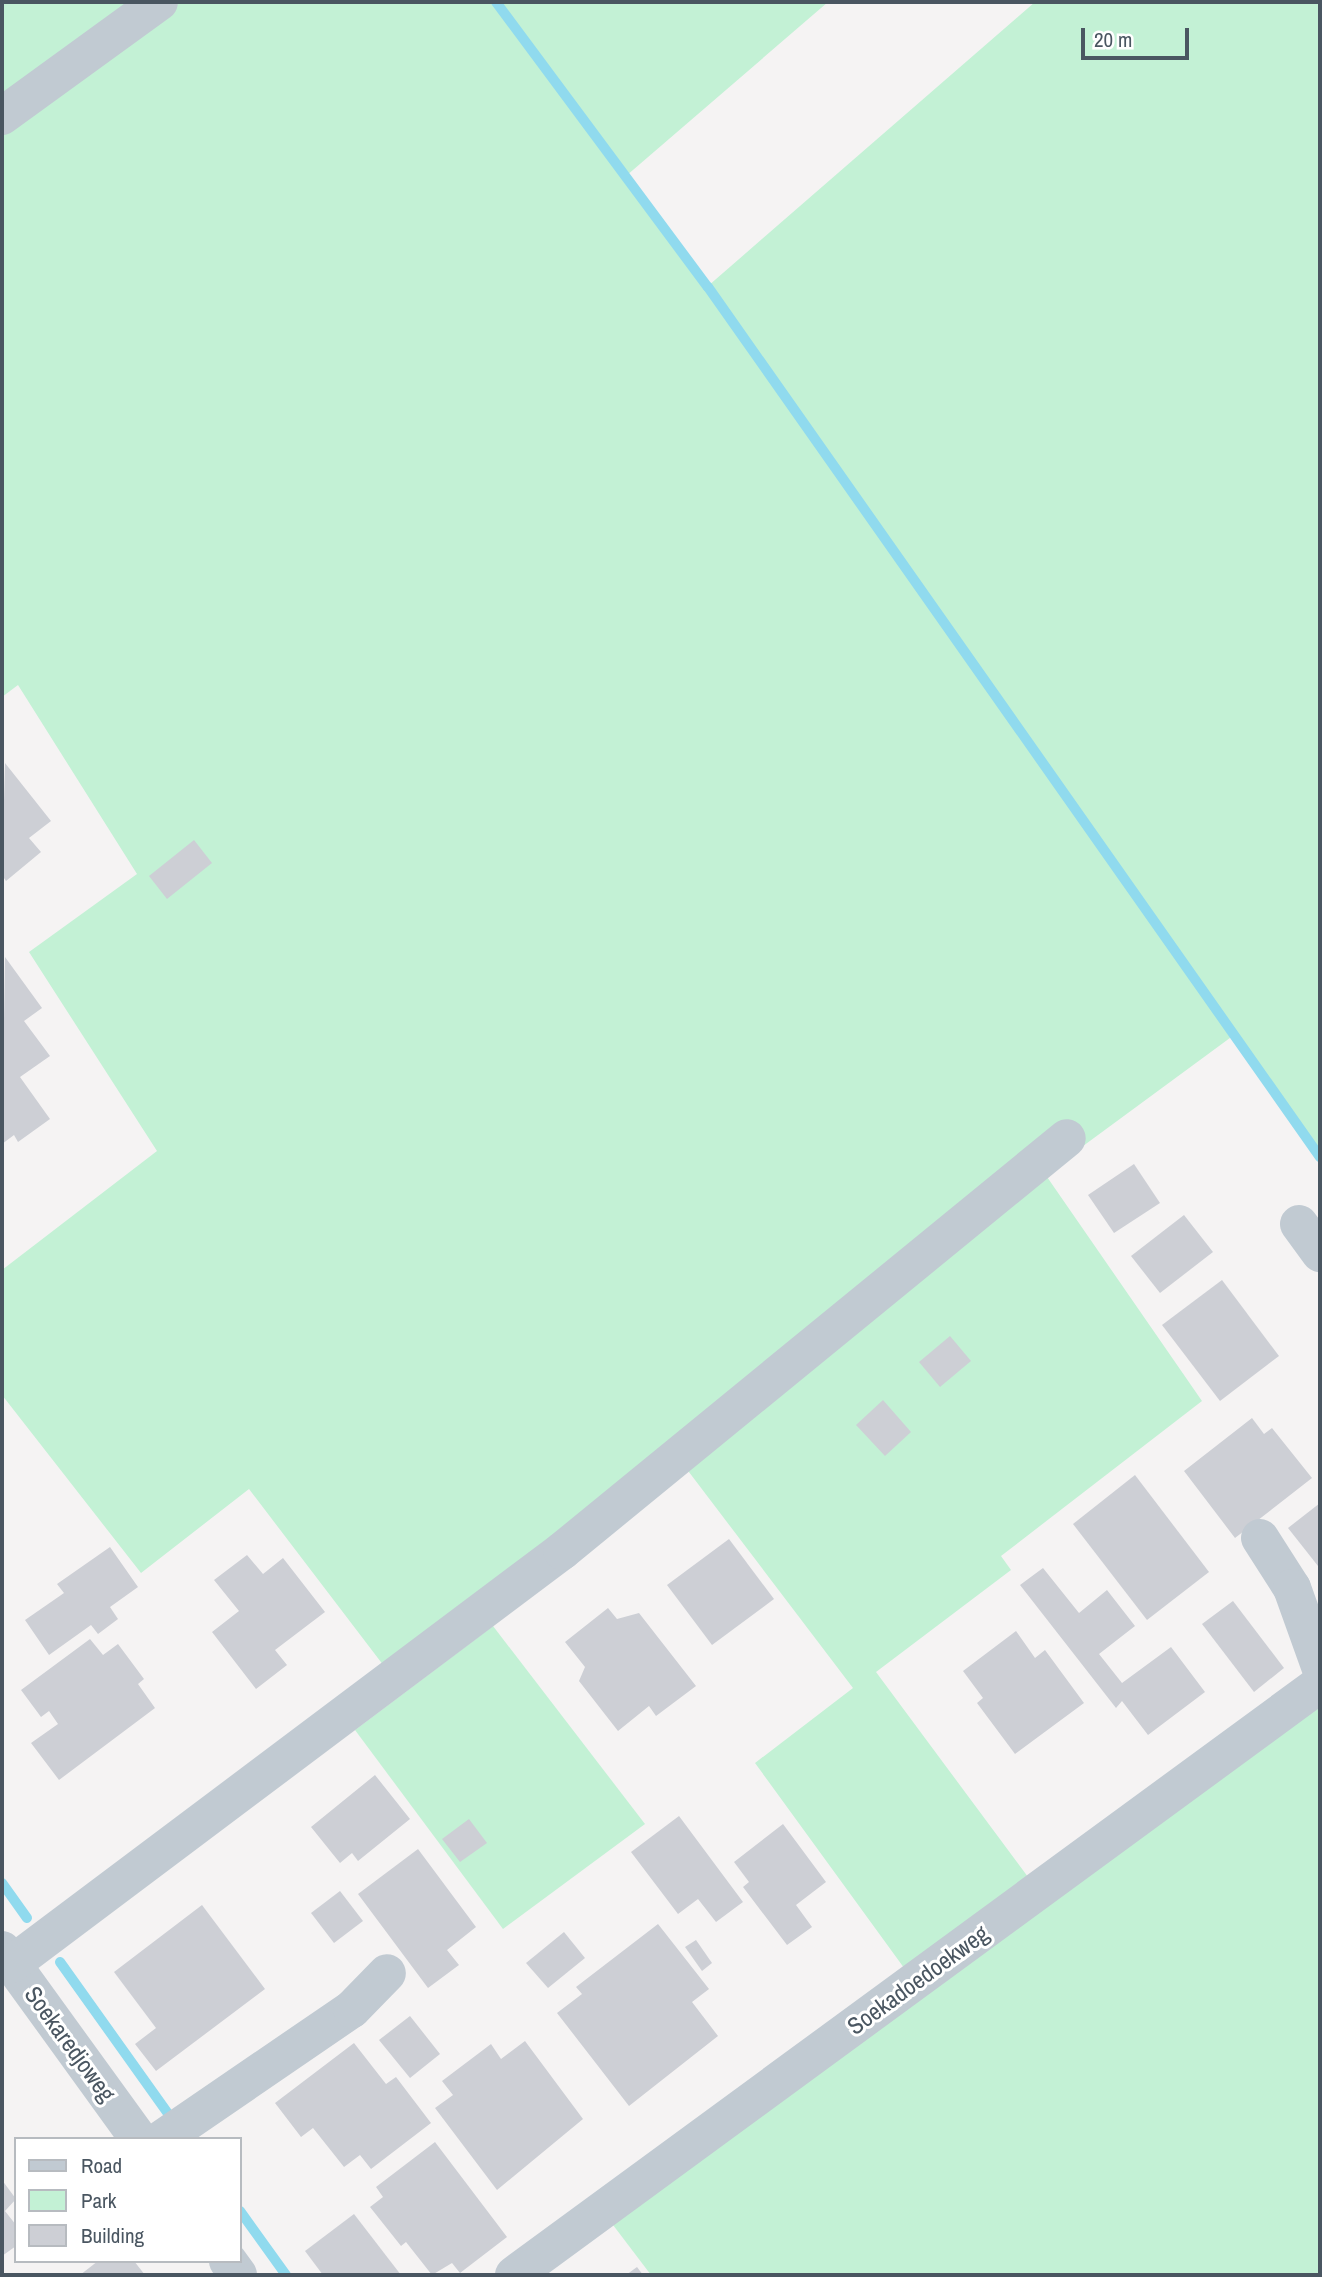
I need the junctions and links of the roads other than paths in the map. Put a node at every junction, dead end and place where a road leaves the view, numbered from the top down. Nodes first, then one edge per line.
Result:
1 (159, 2) edge
2 (2, 116) edge
3 (1067, 1138) dead end
4 (1260, 1538) dead end
5 (1320, 1666) edge
6 (1320, 1684) edge
7 (7, 1957) edge
8 (387, 1973) dead end
9 (138, 2137) edge
10 (165, 2137) edge
11 (514, 2275) edge

1 - 2 street
3 - 7 street
4 - 5 street
6 - 11 street, Soekadoedoekweg
7 - 9 street, Soekaredjoweg
8 - 10 street

